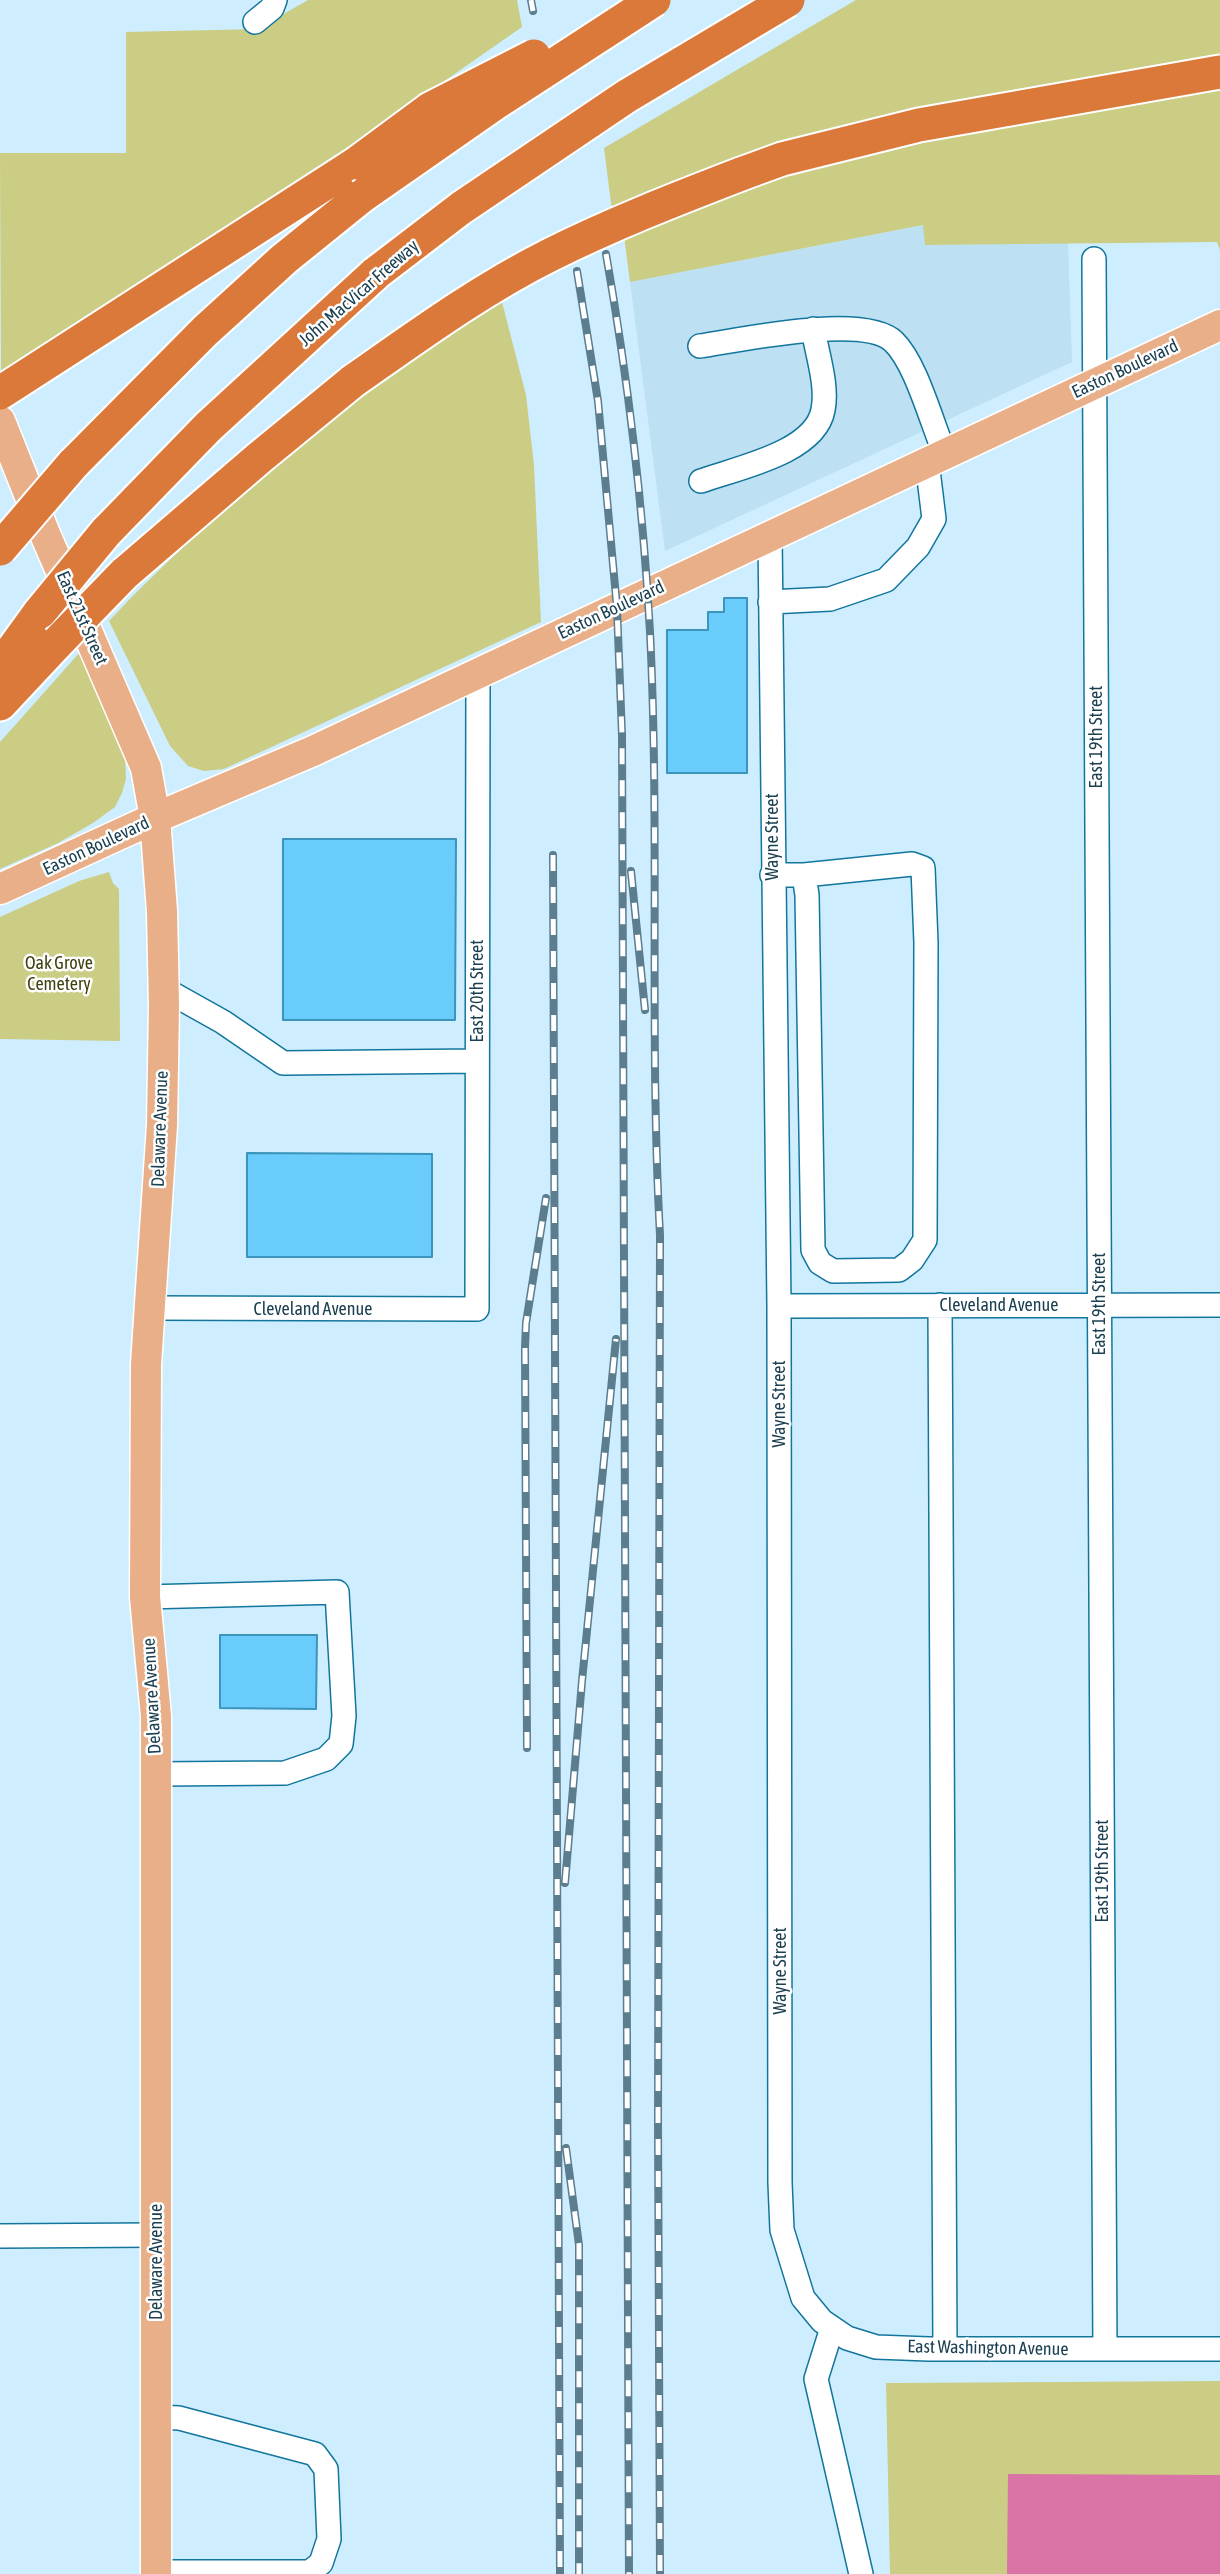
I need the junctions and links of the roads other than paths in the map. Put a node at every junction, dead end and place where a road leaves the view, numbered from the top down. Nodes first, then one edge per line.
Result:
1 (275, 0) edge
2 (641, 0) edge
3 (654, 0) edge
4 (788, 0) edge
5 (255, 22) dead end
6 (1220, 72) edge
7 (1094, 259) dead end
8 (1220, 325) edge
9 (813, 329) junction
10 (700, 346) dead end
11 (1094, 384) junction
12 (0, 393) edge
13 (0, 421) edge
14 (936, 458) junction
15 (701, 481) dead end
16 (770, 536) junction
17 (0, 550) edge
18 (770, 603) junction
19 (0, 667) edge
20 (478, 673) junction
21 (0, 704) edge
22 (155, 818) junction
23 (772, 875) junction
24 (804, 875) junction
25 (0, 890) edge
26 (163, 989) junction
27 (477, 1061) junction
28 (940, 1305) junction
29 (1099, 1305) junction
30 (1220, 1305) edge
31 (779, 1306) junction
32 (149, 1308) junction
33 (477, 1309) joint
34 (145, 1597) junction
35 (156, 1774) junction
36 (156, 2235) junction
37 (0, 2236) edge
38 (793, 2271) joint
39 (832, 2328) junction
40 (945, 2349) junction
41 (1105, 2349) junction
42 (1220, 2349) edge
43 (156, 2417) junction
44 (156, 2573) edge
45 (860, 2574) edge

1 - 5 street
2 - 12 highway, bridge
3 - 17 highway, bridge
4 - 19 highway, John MacVicar Freeway, bridge
6 - 21 highway, bridge
7 - 11 street, East 19th Street
8 - 11 main road, Easton Boulevard
9 - 10 street
9 - 14 street
9 - 15 street
11 - 14 main road, Easton Boulevard
11 - 29 street, East 19th Street
13 - 22 main road, East 21st Street
14 - 16 main road, Easton Boulevard
14 - 18 street
16 - 18 street, Wayne Street
16 - 20 main road, Easton Boulevard
18 - 23 street, Wayne Street
20 - 22 main road, Easton Boulevard
20 - 27 street, East 20th Street
22 - 25 main road, Easton Boulevard
22 - 26 main road, Delaware Avenue
23 - 24 street
23 - 31 street, Wayne Street
24 - 24 street
26 - 27 street
26 - 32 main road, Delaware Avenue
27 - 33 street, East 20th Street
28 - 29 street, Cleveland Avenue
28 - 31 street, Cleveland Avenue
28 - 40 street
29 - 30 street, Cleveland Avenue
29 - 41 street, East 19th Street
31 - 38 street, Wayne Street
32 - 33 street, Cleveland Avenue
32 - 34 main road, Delaware Avenue
34 - 35 main road, Delaware Avenue
34 - 35 street
35 - 36 main road, Delaware Avenue
36 - 37 street
36 - 43 main road, Delaware Avenue
38 - 39 street, East Washington Avenue
39 - 40 street, East Washington Avenue
39 - 45 street
40 - 41 street, East Washington Avenue
41 - 42 street, East Washington Avenue
43 - 44 main road, Delaware Avenue
43 - 44 street

